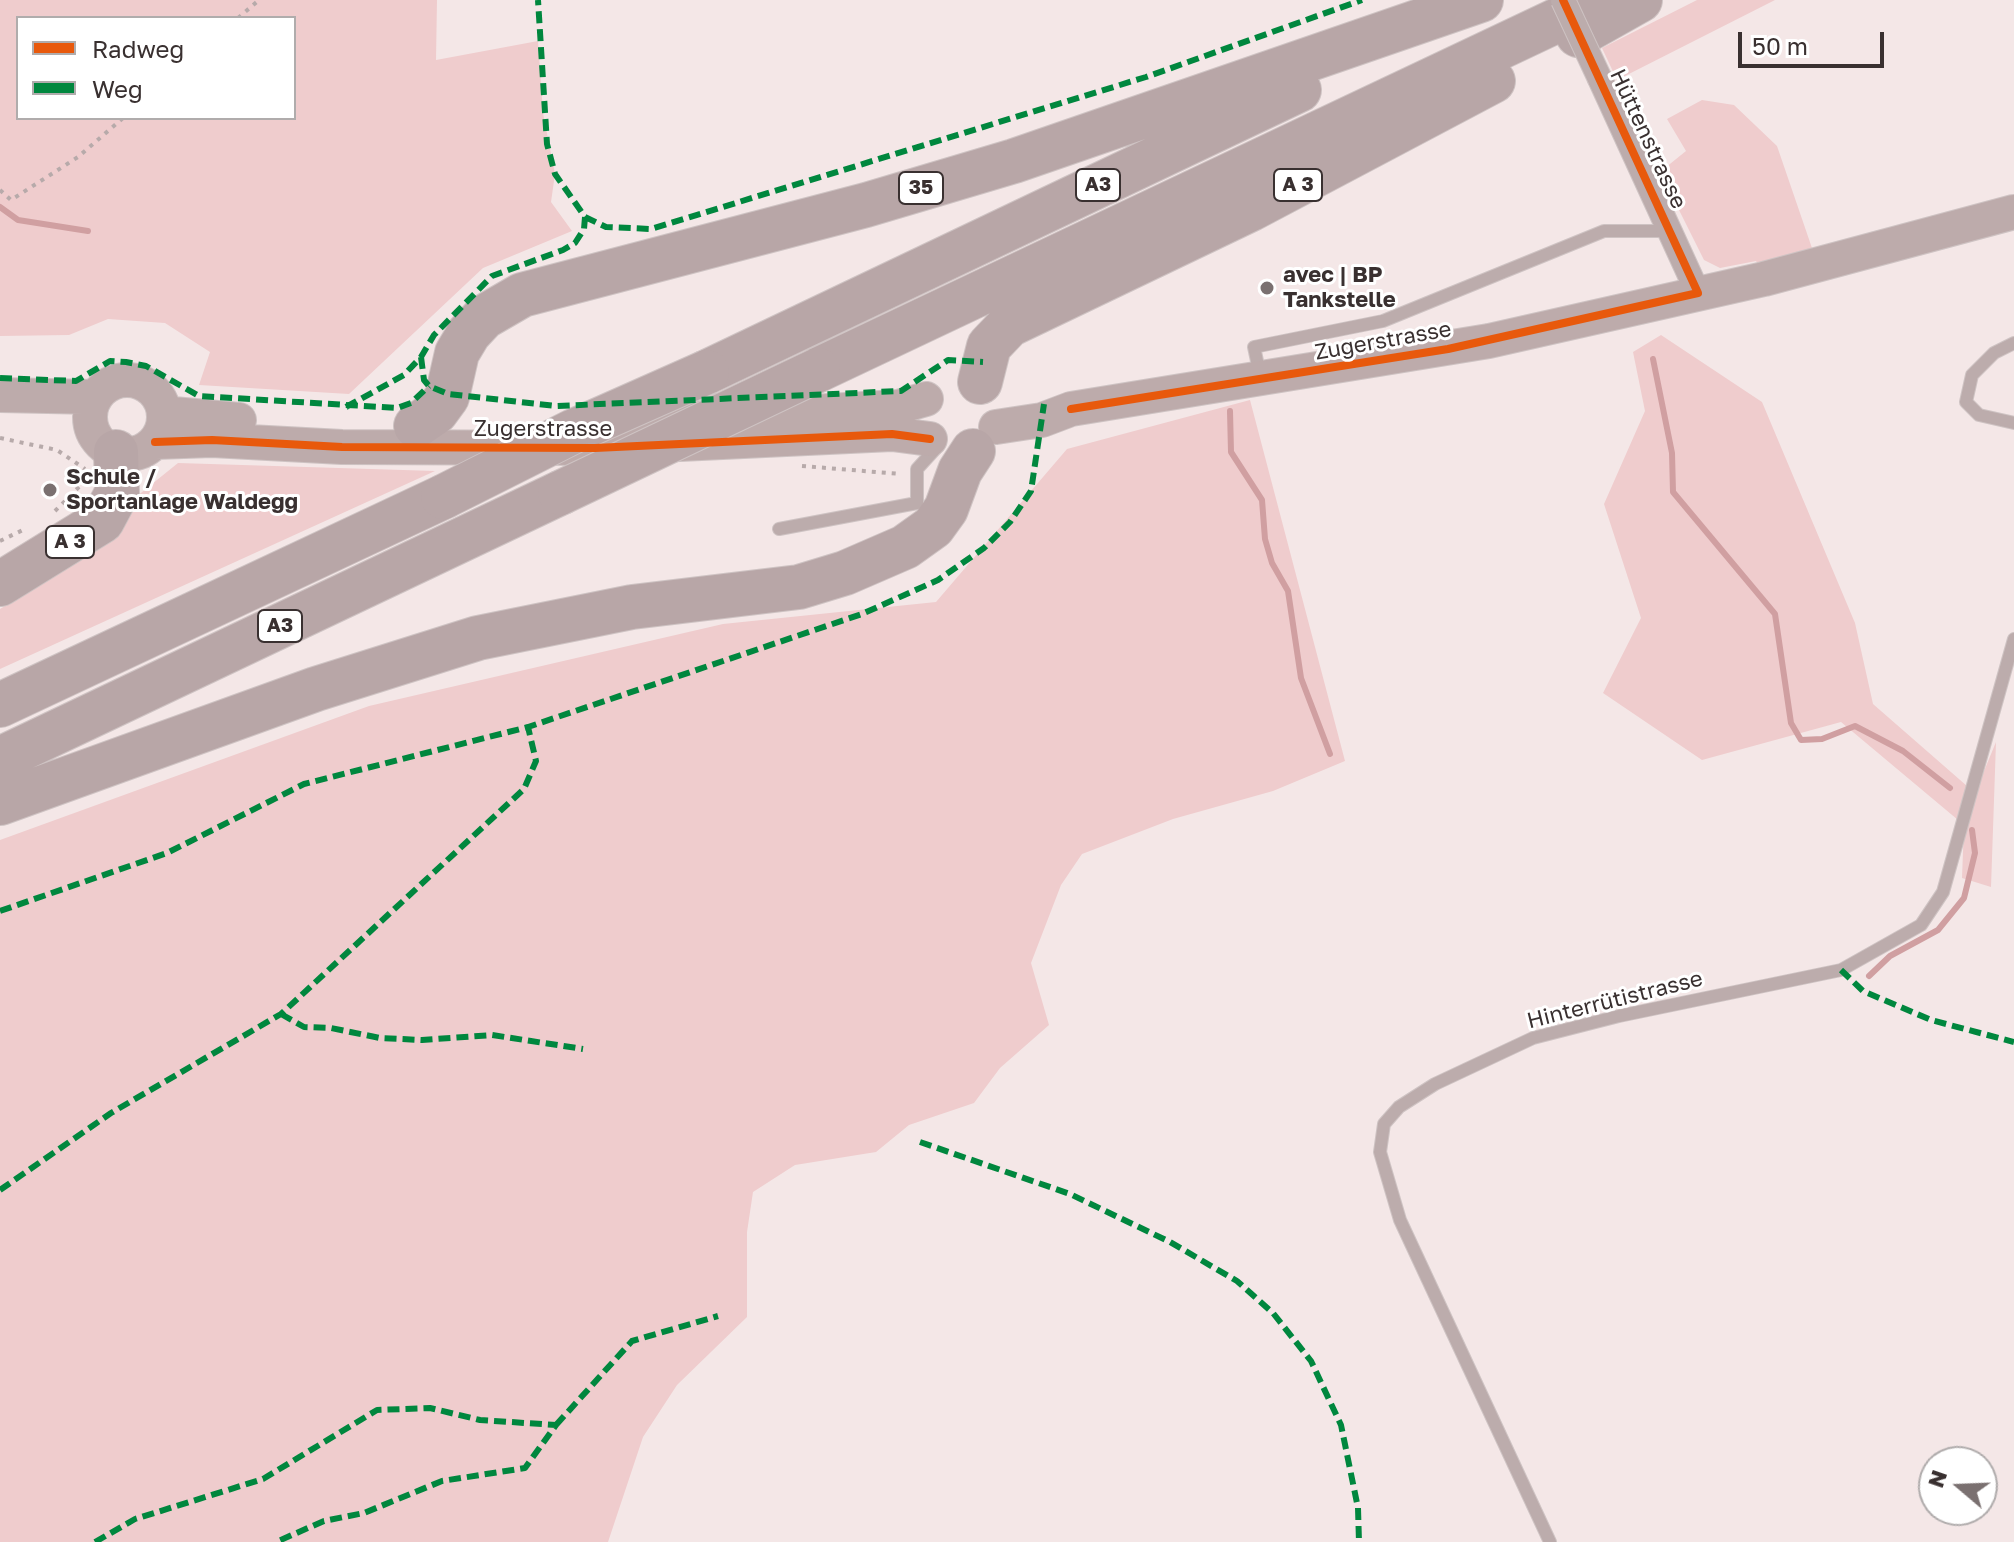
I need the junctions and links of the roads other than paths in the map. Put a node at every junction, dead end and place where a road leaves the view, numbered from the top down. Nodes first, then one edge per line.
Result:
1 (1481, 0) edge
2 (1490, 0) edge
3 (1563, 0) edge
4 (1600, 0) edge
5 (1640, 0) edge
6 (2014, 212) edge
7 (1670, 231) junction
8 (1698, 293) junction
9 (2014, 343) edge
10 (1261, 380) junction
11 (0, 395) edge
12 (926, 399) junction
13 (164, 409) junction
14 (0, 417) edge
15 (2014, 423) edge
16 (969, 425) junction
17 (416, 426) junction
18 (111, 439) junction
19 (779, 529) dead end
20 (0, 584) edge
21 (2014, 639) edge
22 (0, 705) edge
23 (0, 759) edge
24 (0, 803) edge
25 (1550, 1542) edge

1 - 17 highway, 35
2 - 22 highway, A3, bridge
3 - 7 street, Hüttenstrasse, bridge
4 - 23 highway, A3, bridge
5 - 16 highway, A 3
6 - 8 main road, Zugerstrasse
7 - 8 street, Hüttenstrasse
7 - 10 lane
8 - 10 main road, Zugerstrasse
9 - 15 lane
10 - 16 main road, Zugerstrasse
11 - 18 main road, Zugerstrasse
12 - 16 main road
12 - 16 main road, Zugerstrasse
12 - 17 main road, Zugerstrasse
13 - 17 main road, Zugerstrasse
13 - 18 main road
13 - 18 main road, Zugerstrasse
14 - 18 main road, Zugerstrasse
16 - 18 main road, Zugerstrasse
16 - 19 lane
16 - 24 highway
18 - 20 highway, A 3
21 - 25 lane, Hinterrütistrasse

